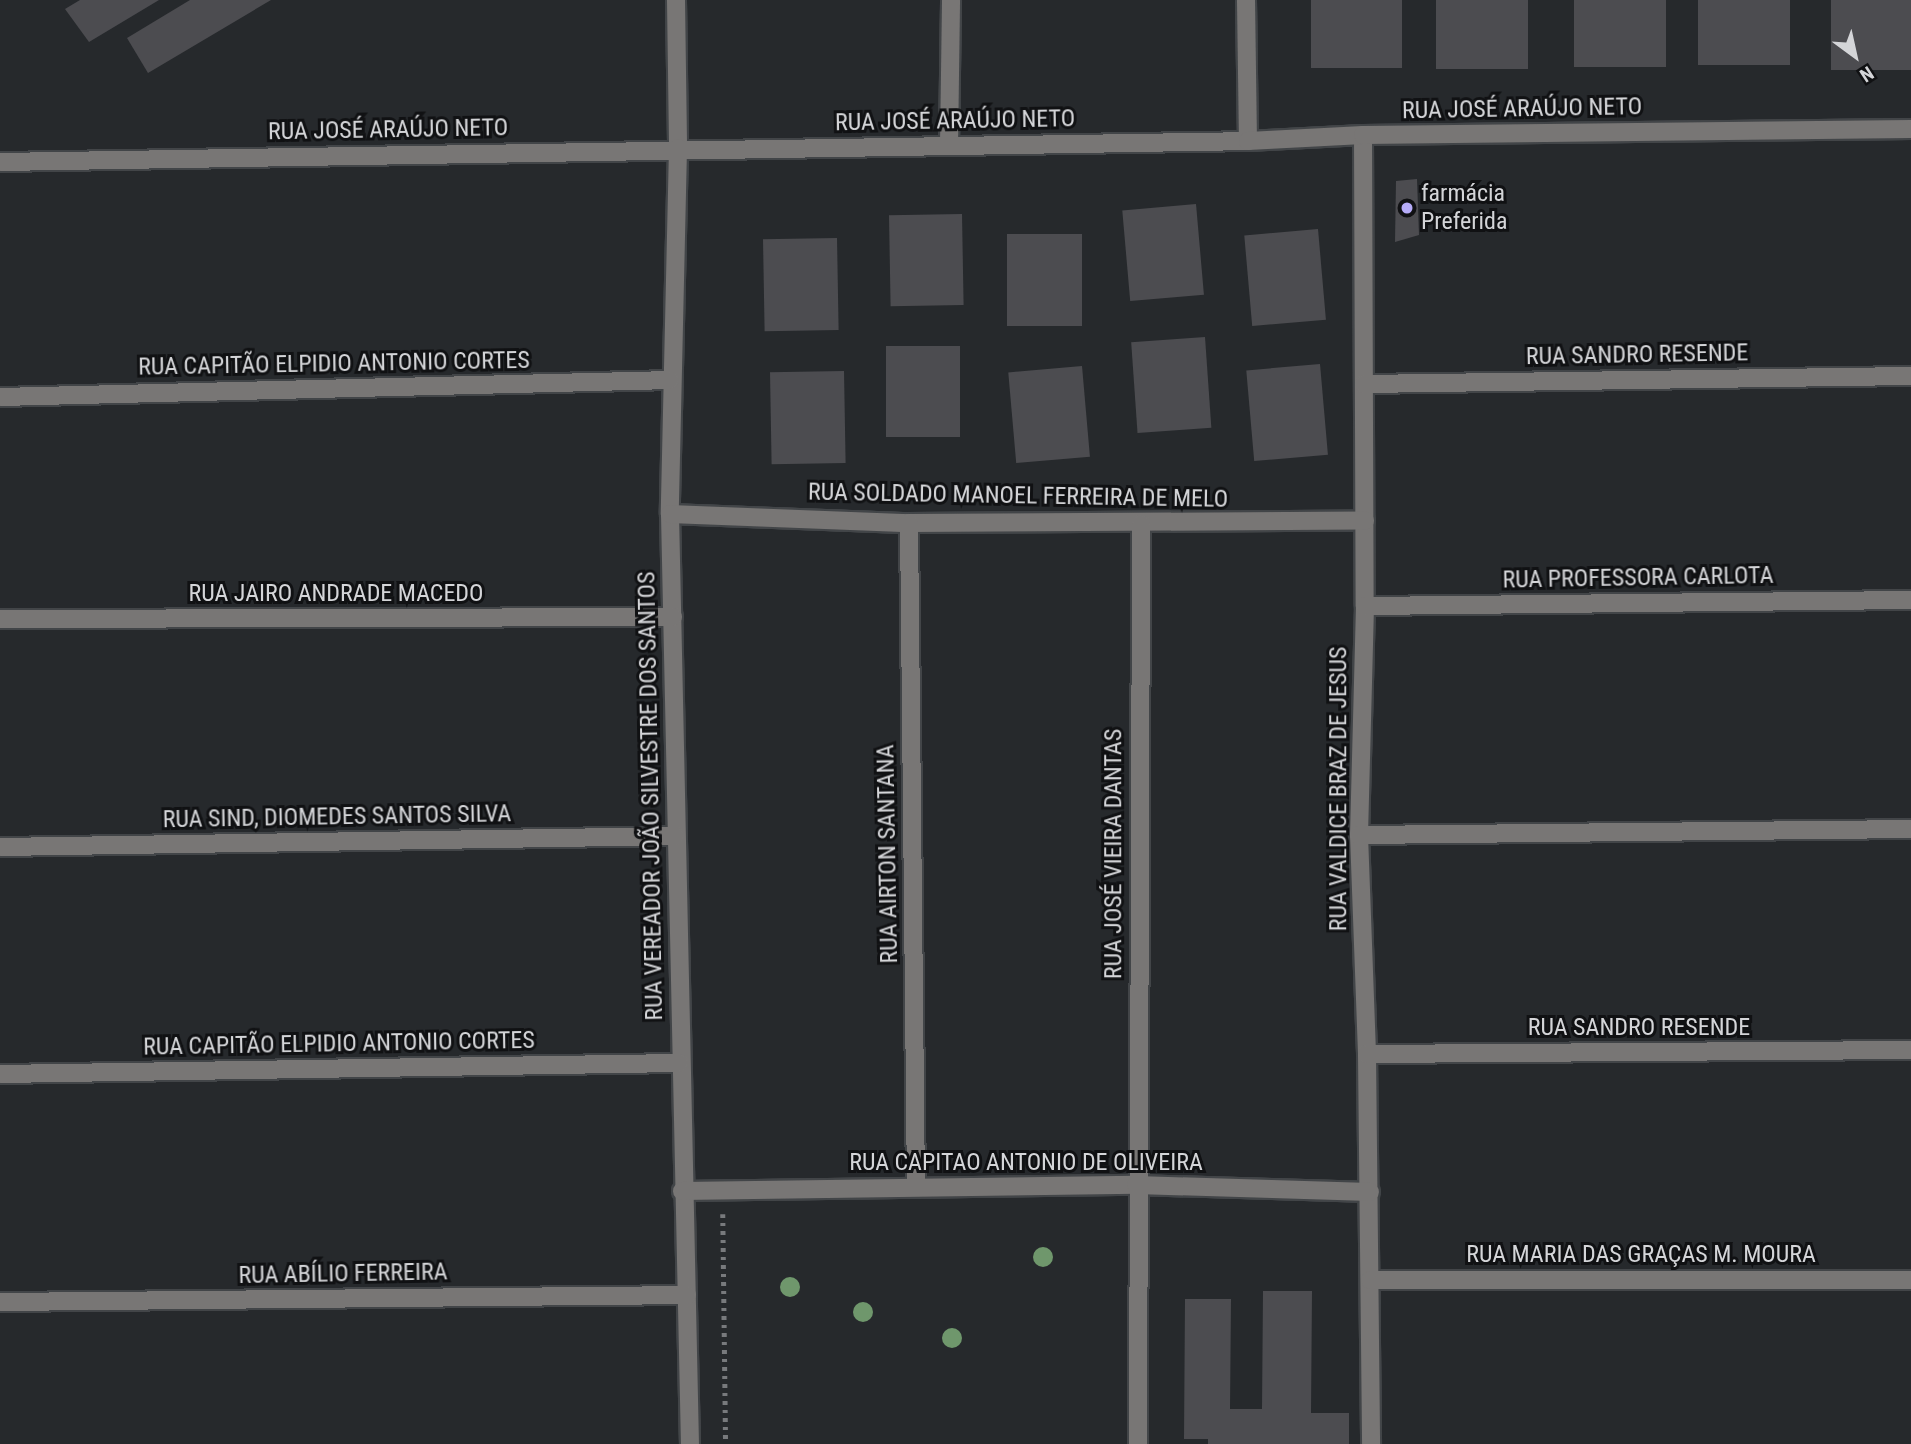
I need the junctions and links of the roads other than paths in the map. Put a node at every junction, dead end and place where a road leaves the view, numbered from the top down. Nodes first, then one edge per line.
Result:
1 (676, 0) edge
2 (951, 0) edge
3 (1246, 0) edge
4 (1911, 129) edge
5 (1363, 135) junction
6 (1248, 141) junction
7 (949, 146) junction
8 (678, 148) junction
9 (0, 162) edge
10 (1911, 376) edge
11 (670, 380) junction
12 (1364, 384) junction
13 (0, 397) edge
14 (670, 514) junction
15 (1365, 521) junction
16 (909, 523) junction
17 (1141, 524) junction
18 (1911, 600) edge
19 (1365, 606) junction
20 (673, 617) junction
21 (0, 619) edge
22 (1911, 829) edge
23 (1359, 835) junction
24 (675, 836) junction
25 (0, 847) edge
26 (1911, 1050) edge
27 (1367, 1054) junction
28 (679, 1063) junction
29 (0, 1074) edge
30 (1136, 1185) junction
31 (916, 1186) junction
32 (682, 1191) junction
33 (1370, 1192) junction
34 (1370, 1280) junction
35 (1911, 1280) edge
36 (687, 1294) junction
37 (0, 1302) edge
38 (690, 1444) edge
39 (1138, 1444) edge
40 (1371, 1444) edge

1 - 8 street, RUA VEREADOR JOÃO SILVESTRE DOS SANTOS
2 - 7 street
3 - 6 street
4 - 5 street, RUA JOSÉ ARAÚJO NETO
5 - 6 street, RUA JOSÉ ARAÚJO NETO
5 - 12 street, RUA VALDICE BRAZ DE JESUS
6 - 7 street, RUA JOSÉ ARAÚJO NETO
7 - 8 street, RUA JOSÉ ARAÚJO NETO
8 - 9 street, RUA JOSÉ ARAÚJO NETO
8 - 11 street, RUA VEREADOR JOÃO SILVESTRE DOS SANTOS
10 - 12 street, RUA SANDRO RESENDE
11 - 13 street, RUA CAPITÃO ELPIDIO ANTONIO CORTES
11 - 14 street, RUA VEREADOR JOÃO SILVESTRE DOS SANTOS
12 - 15 street, RUA VALDICE BRAZ DE JESUS
14 - 16 street, RUA SOLDADO MANOEL FERREIRA DE MELO
14 - 20 street, RUA VEREADOR JOÃO SILVESTRE DOS SANTOS
15 - 17 street, RUA SOLDADO MANOEL FERREIRA DE MELO
15 - 19 street, RUA VALDICE BRAZ DE JESUS
16 - 17 street, RUA SOLDADO MANOEL FERREIRA DE MELO
16 - 31 street, RUA AIRTON SANTANA
17 - 30 street, RUA JOSÉ VIEIRA DANTAS
18 - 19 street, RUA PROFESSORA CARLOTA
19 - 23 street, RUA VALDICE BRAZ DE JESUS
20 - 21 street, RUA JAIRO ANDRADE MACEDO
20 - 24 street, RUA VEREADOR JOÃO SILVESTRE DOS SANTOS
22 - 23 street
23 - 27 street, RUA VALDICE BRAZ DE JESUS
24 - 25 street, RUA SIND, DIOMEDES SANTOS SILVA
24 - 28 street, RUA VEREADOR JOÃO SILVESTRE DOS SANTOS
26 - 27 street, RUA SANDRO RESENDE
27 - 33 street, RUA VALDICE BRAZ DE JESUS
28 - 29 street, RUA CAPITÃO ELPIDIO ANTONIO CORTES
28 - 32 street, RUA VEREADOR JOÃO SILVESTRE DOS SANTOS
30 - 31 street, RUA CAPITAO ANTONIO DE OLIVEIRA
30 - 33 street, RUA CAPITAO ANTONIO DE OLIVEIRA
30 - 39 street, RUA JOSÉ VIEIRA DANTAS
31 - 32 street, RUA CAPITAO ANTONIO DE OLIVEIRA
32 - 36 street, RUA VEREADOR JOÃO SILVESTRE DOS SANTOS
33 - 34 street, RUA VALDICE BRAZ DE JESUS
34 - 35 street, RUA MARIA DAS GRAÇAS M. MOURA
34 - 40 street, RUA VALDICE BRAZ DE JESUS
36 - 37 street, RUA ABÍLIO FERREIRA
36 - 38 street, RUA VEREADOR JOÃO SILVESTRE DOS SANTOS

